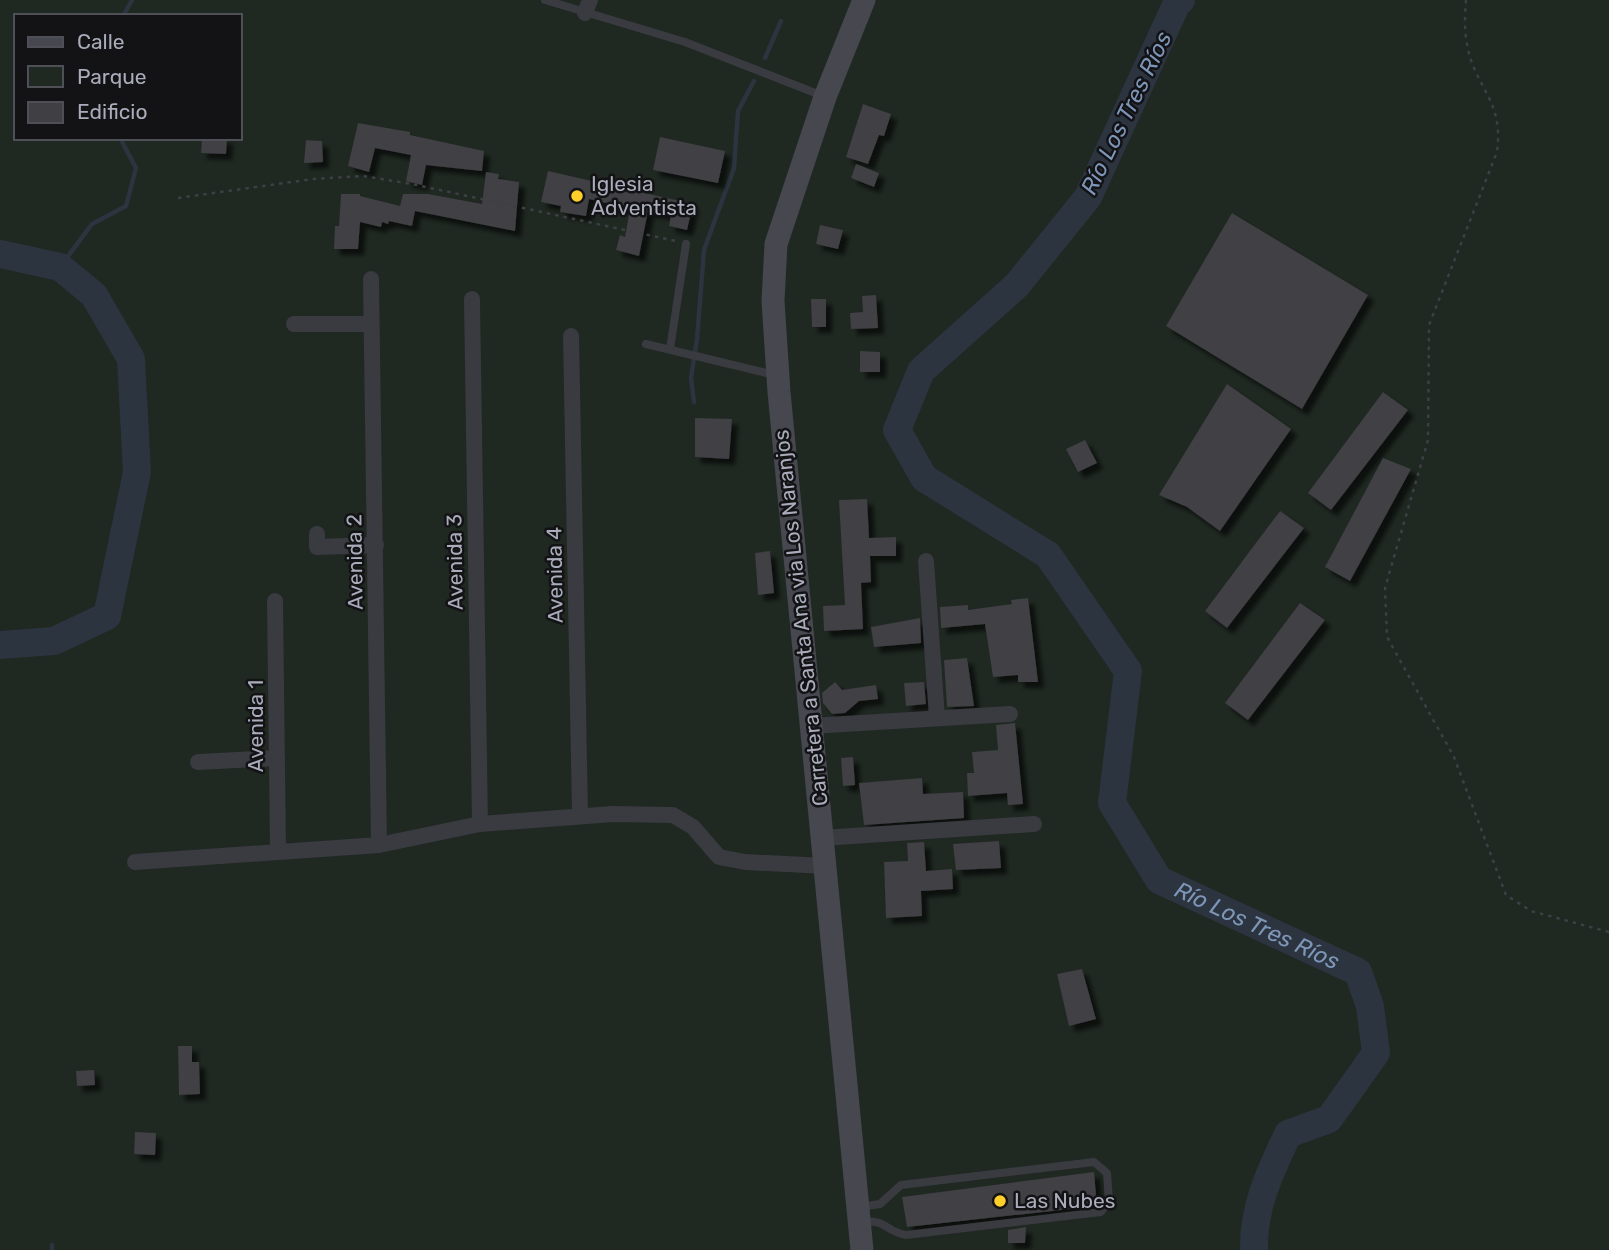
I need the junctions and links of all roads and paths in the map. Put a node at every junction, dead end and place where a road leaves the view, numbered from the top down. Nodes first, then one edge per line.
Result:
1 (545, 0) edge
2 (864, 0) edge
3 (1466, 0) edge
4 (587, 6) edge
5 (825, 97) junction
6 (178, 198) dead end
7 (686, 244) joint
8 (371, 279) dead end
9 (472, 299) dead end
10 (293, 324) dead end
11 (371, 324) junction
12 (571, 336) dead end
13 (646, 344) dead end
14 (670, 349) junction
15 (778, 376) junction
16 (317, 540) dead end
17 (376, 545) junction
18 (926, 561) dead end
19 (275, 601) dead end
20 (1010, 714) dead end
21 (937, 718) junction
22 (811, 726) junction
23 (276, 758) junction
24 (198, 762) dead end
25 (580, 814) junction
26 (480, 824) junction
27 (1034, 824) dead end
28 (822, 838) junction
29 (379, 845) junction
30 (278, 852) junction
31 (135, 862) dead end
32 (825, 866) junction
33 (1609, 932) edge
34 (859, 1215) junction
35 (862, 1250) edge

1 - 4 lane
2 - 5 main road, Carretera a Santa Ana via Los Naranjos
3 - 33 path
4 - 5 lane
5 - 15 main road, Carretera a Santa Ana via Los Naranjos
6 - 7 path
7 - 14 lane
8 - 11 street, Avenida 2
9 - 26 street, Avenida 3
10 - 11 street
11 - 17 street, Avenida 2
12 - 25 street, Avenida 4
13 - 14 lane
14 - 15 lane
15 - 22 main road, Carretera a Santa Ana via Los Naranjos
16 - 17 street
17 - 29 street, Avenida 2
18 - 21 street
19 - 23 street, Avenida 1
20 - 21 street
21 - 22 street
22 - 28 main road, Carretera a Santa Ana via Los Naranjos
23 - 24 street
23 - 30 street, Avenida 1
25 - 26 street
25 - 32 street
26 - 29 street
27 - 28 street
28 - 32 main road, Carretera a Santa Ana via Los Naranjos
29 - 30 street
30 - 31 street
32 - 34 main road, Carretera a Santa Ana via Los Naranjos
34 - 34 lane
34 - 35 main road, Carretera a Santa Ana via Los Naranjos

